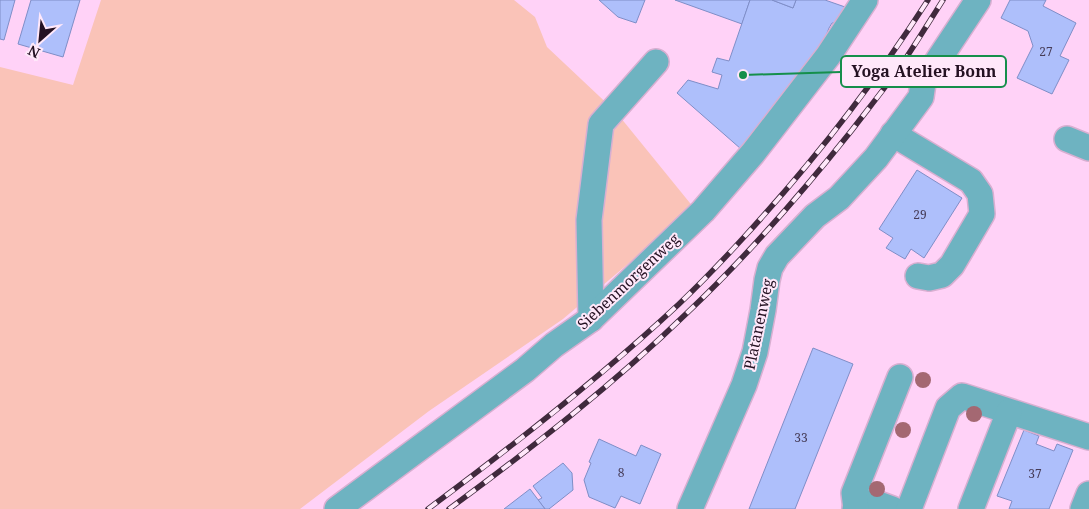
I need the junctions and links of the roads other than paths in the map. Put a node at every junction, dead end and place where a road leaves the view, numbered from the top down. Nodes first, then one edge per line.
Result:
1 (866, 0) edge
2 (978, 0) edge
3 (656, 62) dead end
4 (893, 134) junction
5 (918, 276) dead end
6 (591, 319) junction
7 (900, 377) dead end
8 (1009, 412) junction
9 (1089, 437) edge
10 (1089, 494) edge
11 (337, 509) edge
12 (689, 509) edge
13 (856, 509) edge
14 (892, 509) edge
15 (909, 509) edge
16 (971, 509) edge
17 (1083, 509) edge

1 - 6 street, Siebenmorgenweg
2 - 4 street, Platanenweg
3 - 6 street
4 - 5 street
4 - 12 street, Platanenweg
6 - 11 street, Siebenmorgenweg
7 - 13 street
8 - 9 street
8 - 15 street
8 - 16 street
10 - 17 street
13 - 14 street

